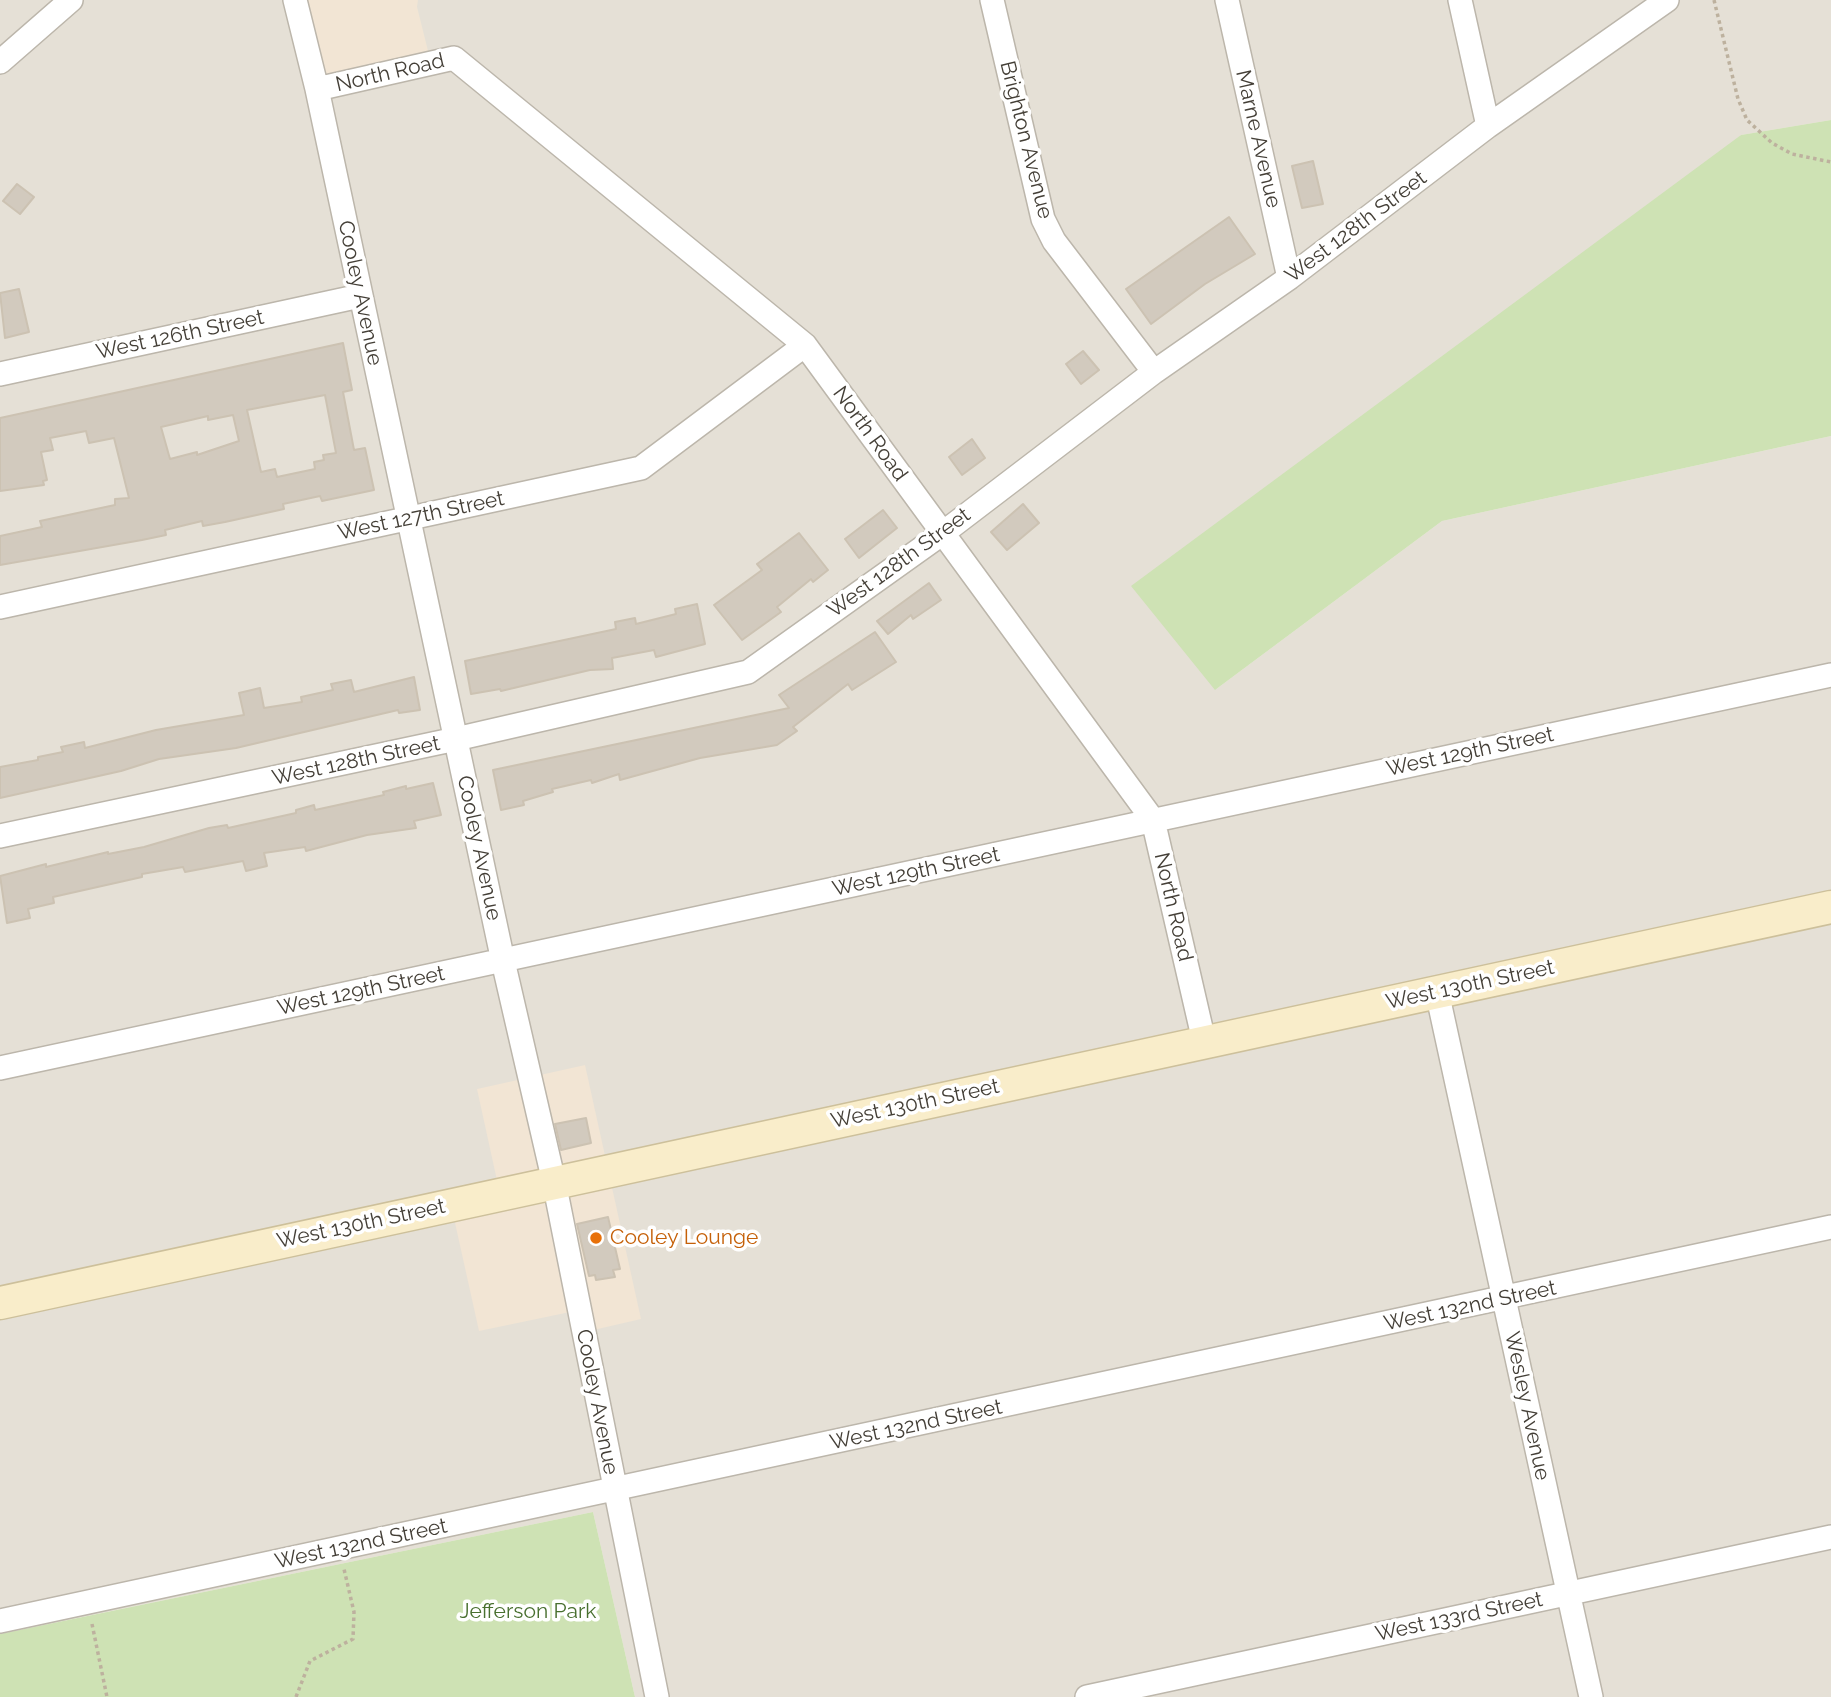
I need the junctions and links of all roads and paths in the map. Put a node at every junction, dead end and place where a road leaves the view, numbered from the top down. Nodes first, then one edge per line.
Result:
1 (71, 0) edge
2 (295, 0) edge
3 (992, 0) edge
4 (1227, 0) edge
5 (1460, 0) edge
6 (1667, 0) edge
7 (1714, 0) edge
8 (0, 62) edge
9 (317, 89) junction
10 (1488, 126) junction
11 (1831, 162) edge
12 (1289, 278) junction
13 (360, 296) junction
14 (805, 345) junction
15 (1154, 372) junction
16 (0, 373) edge
17 (410, 518) junction
18 (943, 533) junction
19 (0, 607) edge
20 (1831, 674) edge
21 (456, 739) junction
22 (1153, 820) junction
23 (0, 836) edge
24 (1831, 907) edge
25 (503, 961) junction
26 (1437, 992) junction
27 (1204, 1041) junction
28 (0, 1068) edge
29 (554, 1182) junction
30 (1831, 1227) edge
31 (1504, 1299) junction
32 (0, 1303) edge
33 (615, 1490) junction
34 (1831, 1537) edge
35 (345, 1569) dead end
36 (1567, 1593) junction
37 (0, 1621) edge
38 (92, 1624) dead end
39 (107, 1697) edge
40 (296, 1697) edge
41 (657, 1697) edge
42 (1087, 1697) edge
43 (1591, 1697) edge

1 - 8 street
2 - 9 street, Cooley Avenue
3 - 15 street, Brighton Avenue
4 - 12 street, Marne Avenue
5 - 10 street
6 - 10 street, West 128th Street
7 - 11 path
9 - 13 street, Cooley Avenue
9 - 14 street, North Road
10 - 12 street, West 128th Street
12 - 15 street, West 128th Street
13 - 16 street, West 126th Street
13 - 17 street, Cooley Avenue
14 - 17 street, West 127th Street
14 - 18 street, North Road
15 - 18 street, West 128th Street
17 - 19 street, West 127th Street
17 - 21 street, Cooley Avenue
18 - 21 street, West 128th Street
18 - 22 street, North Road
20 - 22 street, West 129th Street
21 - 23 street, West 128th Street
21 - 25 street, Cooley Avenue
22 - 25 street, West 129th Street
22 - 27 street, North Road
24 - 26 main road, West 130th Street
25 - 28 street, West 129th Street
25 - 29 street, Cooley Avenue
26 - 27 main road, West 130th Street
26 - 31 street, Wesley Avenue
27 - 29 main road, West 130th Street
29 - 32 main road, West 130th Street
29 - 33 street, Cooley Avenue
30 - 31 street, West 132nd Street
31 - 33 street, West 132nd Street
31 - 36 street, Wesley Avenue
33 - 37 street, West 132nd Street
33 - 41 street, Cooley Avenue
34 - 36 street, West 133rd Street
35 - 40 path
36 - 42 street, West 133rd Street
36 - 43 street, Wesley Avenue
38 - 39 path

